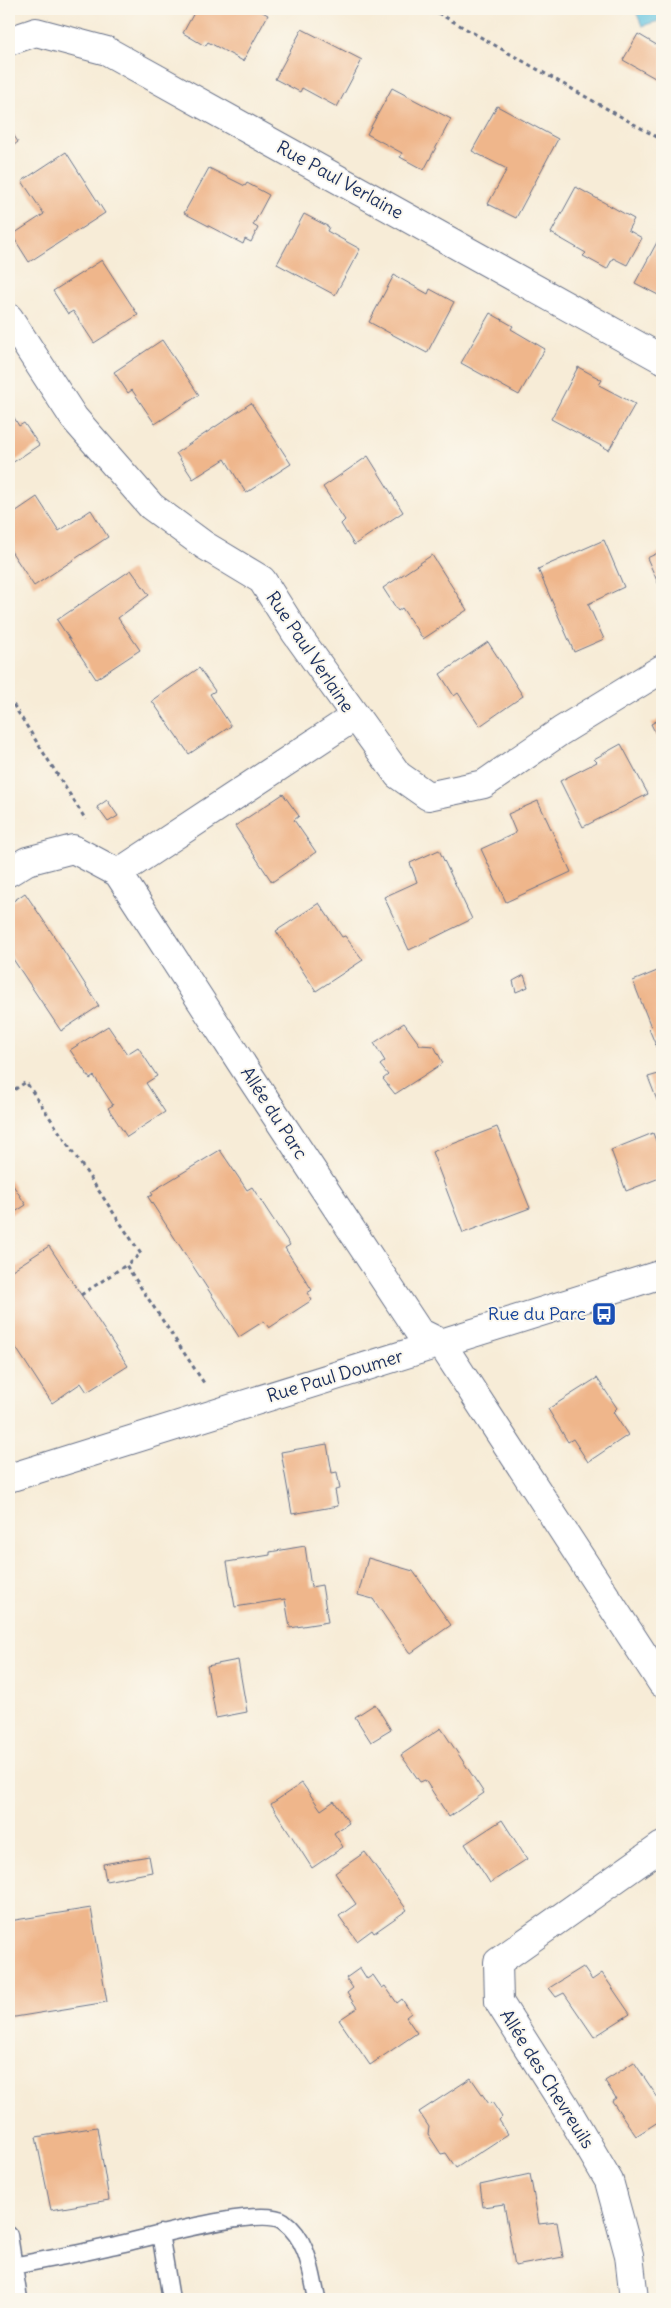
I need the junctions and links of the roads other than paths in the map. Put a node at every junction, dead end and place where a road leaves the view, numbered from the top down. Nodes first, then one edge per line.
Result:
1 (9, 41) edge
2 (9, 318) edge
3 (662, 359) edge
4 (662, 670) edge
5 (354, 717) junction
6 (9, 872) edge
7 (118, 873) junction
8 (662, 1274) edge
9 (441, 1343) junction
10 (9, 1478) edge
11 (662, 1684) edge
12 (662, 1846) edge
13 (160, 2234) junction
14 (9, 2235) edge
15 (14, 2266) junction
16 (18, 2299) edge
17 (172, 2299) edge
18 (317, 2299) edge
19 (634, 2299) edge

1 - 3 street, Rue Paul Verlaine
2 - 5 street, Rue Paul Verlaine
4 - 5 street, Rue Paul Verlaine
5 - 7 street
6 - 7 street
7 - 9 street, Allée du Parc
8 - 9 street, Rue Paul Doumer
9 - 10 street, Rue Paul Doumer
9 - 11 street
12 - 19 street, Allée des Chevreuils
13 - 15 lane
13 - 17 lane
13 - 18 lane
14 - 15 lane
15 - 16 lane

